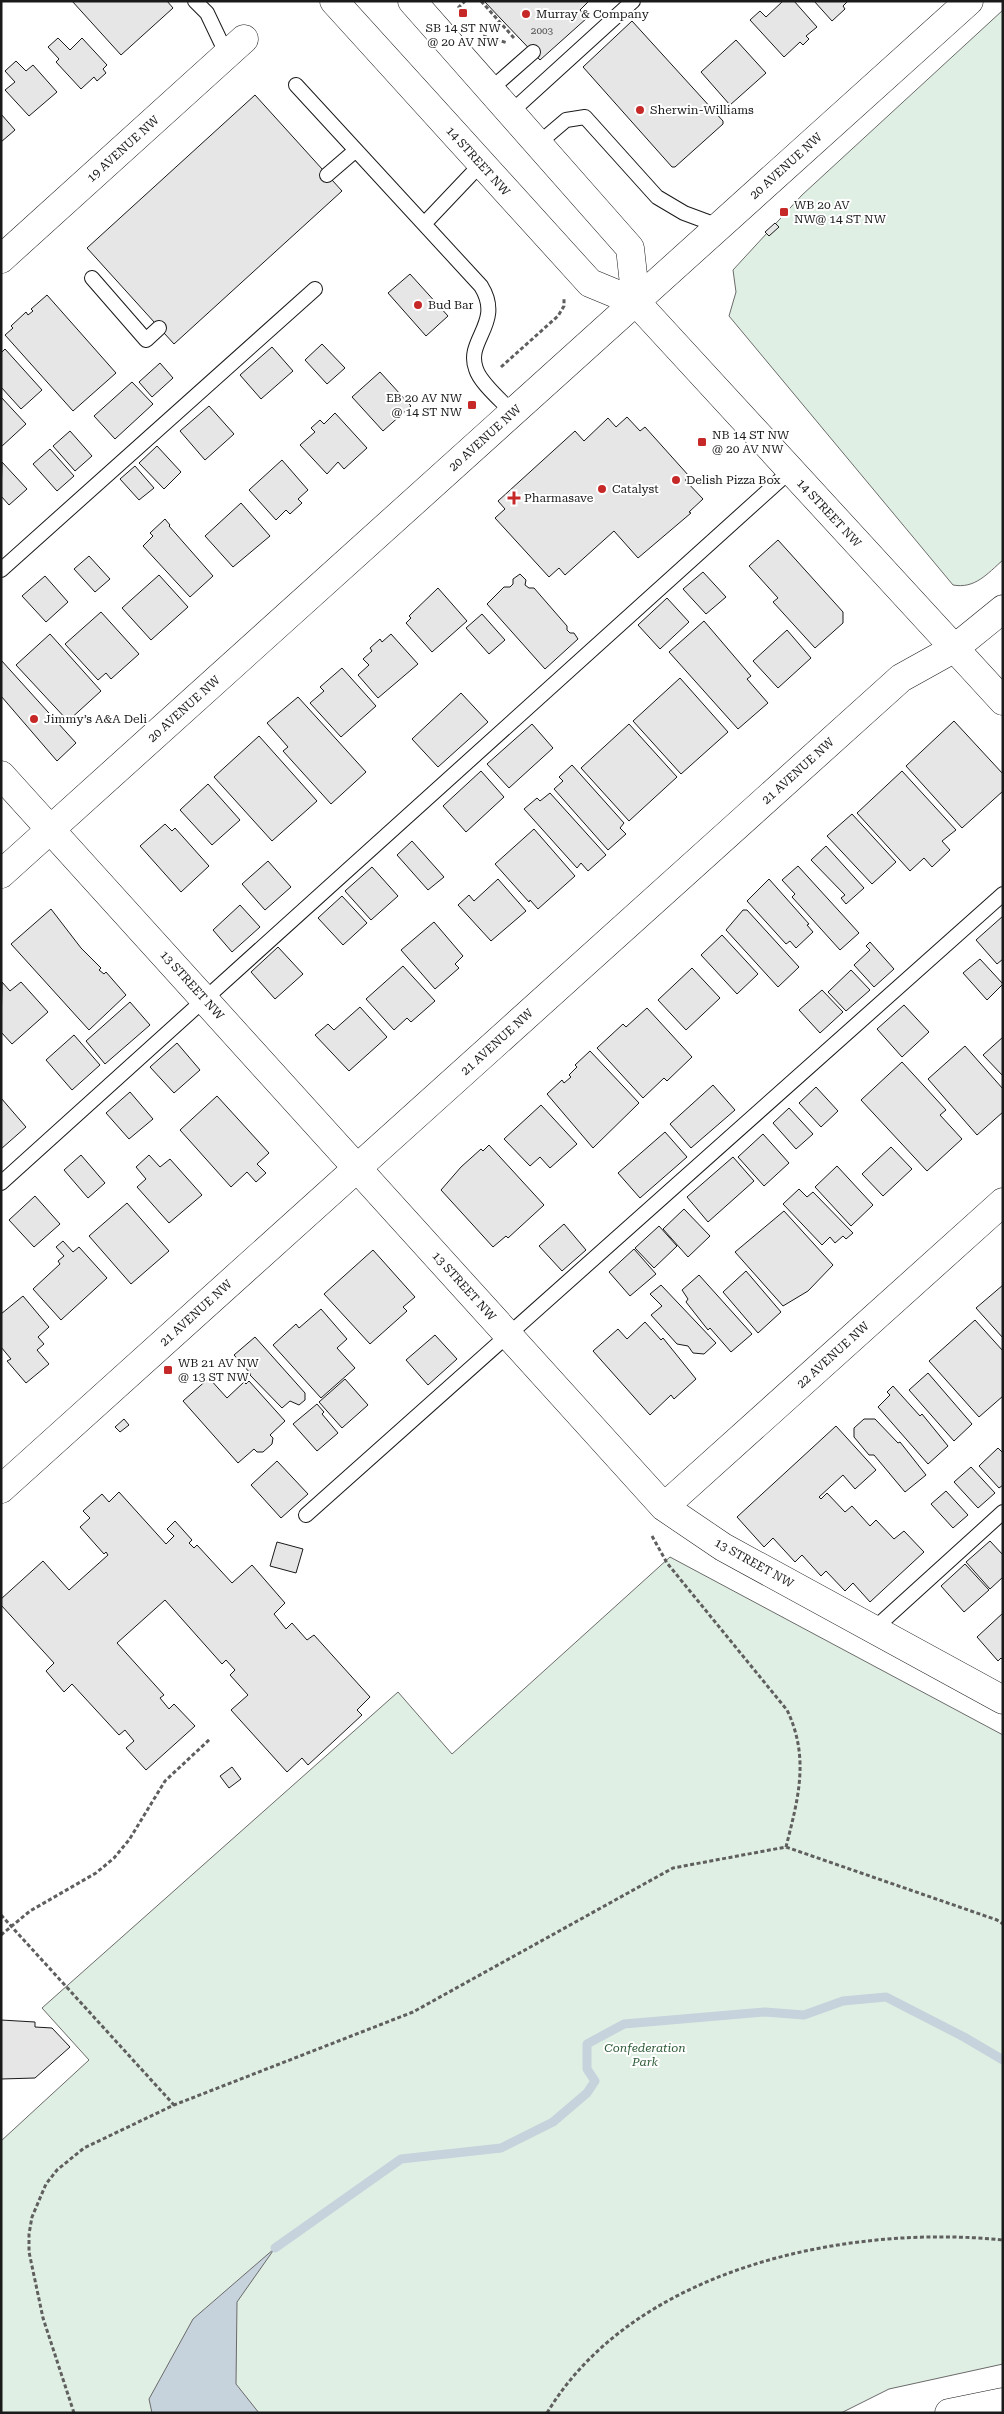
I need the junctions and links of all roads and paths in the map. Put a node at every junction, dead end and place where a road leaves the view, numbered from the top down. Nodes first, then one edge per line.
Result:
1 (196, 1) edge
2 (334, 1) edge
3 (412, 1) edge
4 (481, 1) edge
5 (633, 1) edge
6 (969, 1) edge
7 (479, 35) dead end
8 (510, 44) dead end
9 (520, 44) dead end
10 (236, 47) joint
11 (533, 52) dead end
12 (296, 86) dead end
13 (491, 89) junction
14 (511, 112) junction
15 (539, 143) junction
16 (356, 150) junction
17 (480, 164) junction
18 (327, 175) dead end
19 (425, 223) junction
20 (719, 226) junction
21 (1, 259) edge
22 (92, 278) dead end
23 (315, 289) dead end
24 (636, 302) junction
25 (159, 328) dead end
26 (513, 413) junction
27 (790, 471) junction
28 (1, 570) edge
29 (1003, 609) edge
30 (955, 648) junction
31 (1003, 701) edge
32 (1, 775) edge
33 (50, 829) junction
34 (1, 874) edge
35 (1003, 894) edge
36 (205, 1000) junction
37 (357, 1168) junction
38 (1, 1183) edge
39 (1003, 1202) edge
40 (508, 1335) junction
41 (1, 1489) edge
42 (664, 1507) junction
43 (1003, 1512) edge
44 (306, 1515) dead end
45 (650, 1532) dead end
46 (874, 1629) junction
47 (1003, 1700) edge
48 (210, 1738) dead end
49 (786, 1847) junction
50 (1, 1915) edge
51 (1003, 1924) edge
52 (12, 1927) junction
53 (1, 1935) edge
54 (174, 2105) junction
55 (1003, 2240) edge
56 (1003, 2402) edge
57 (74, 2413) edge
58 (547, 2413) edge
59 (949, 2413) edge

1 - 10 lane
2 - 17 street, 14 STREET NW
3 - 13 street
4 - 9 path
5 - 14 lane
6 - 20 street, 20 AVENUE NW
7 - 8 path
10 - 21 street, 19 AVENUE NW
11 - 13 lane
12 - 16 lane
13 - 14 street
14 - 15 street
15 - 20 lane
15 - 24 street
16 - 18 lane
16 - 19 lane
17 - 19 lane
17 - 24 street, 14 STREET NW
19 - 26 lane
20 - 24 street, 20 AVENUE NW
22 - 25 lane
23 - 28 lane
24 - 26 street, 20 AVENUE NW
24 - 27 street, 14 STREET NW
26 - 33 street, 20 AVENUE NW
27 - 30 street, 14 STREET NW
27 - 36 lane
29 - 30 street, 21 AVENUE NW
30 - 31 street, 14 STREET NW
30 - 37 street, 21 AVENUE NW
32 - 33 street, 13 STREET NW
33 - 34 street, 20 AVENUE NW
33 - 36 street, 13 STREET NW
35 - 40 lane
36 - 37 street, 13 STREET NW
36 - 38 lane
37 - 40 street, 13 STREET NW
37 - 41 street, 21 AVENUE NW
39 - 42 street, 22 AVENUE NW
40 - 42 street, 13 STREET NW
40 - 44 lane
42 - 46 street, 13 STREET NW
43 - 46 lane
45 - 49 path
46 - 47 street, 13 STREET NW
48 - 52 path
49 - 51 path
49 - 54 path
50 - 52 path
52 - 53 path
52 - 54 path
54 - 57 path
55 - 58 path
56 - 59 street

